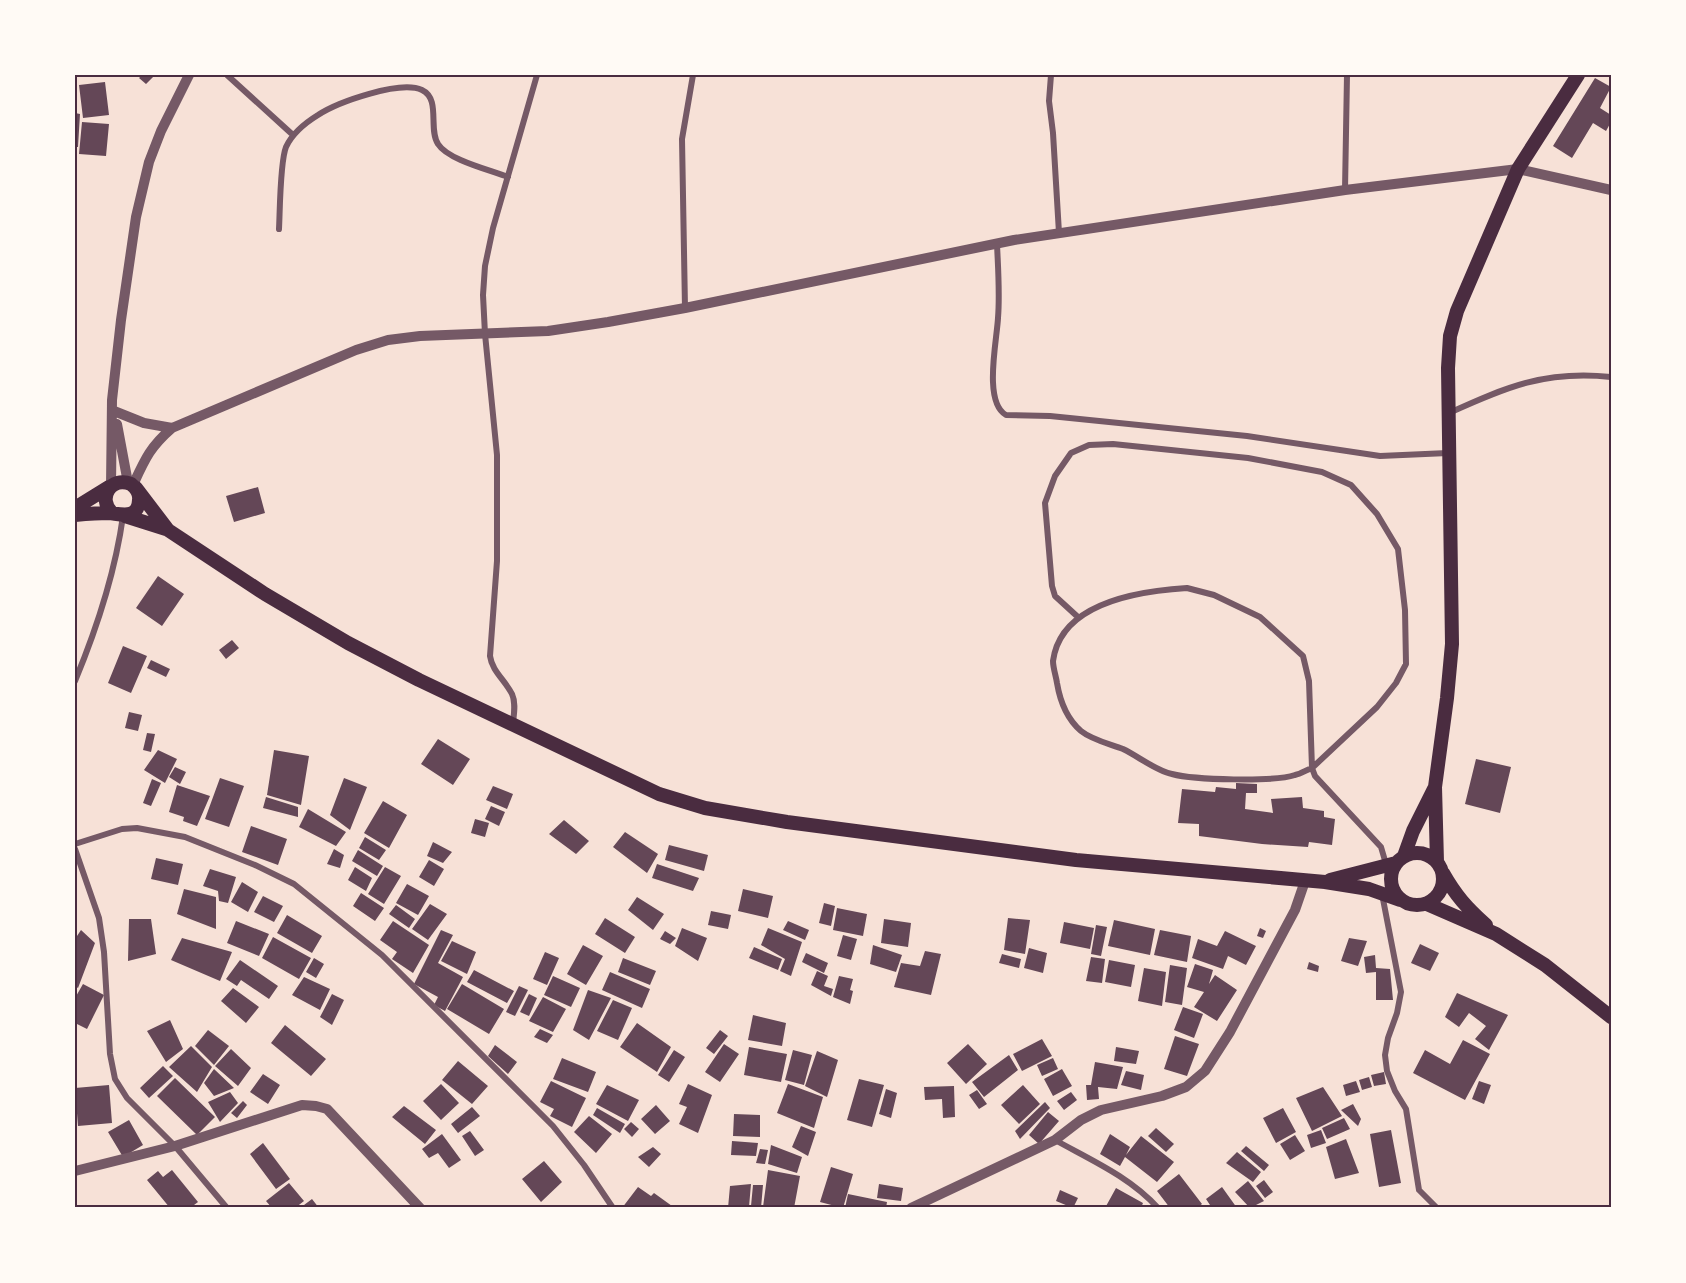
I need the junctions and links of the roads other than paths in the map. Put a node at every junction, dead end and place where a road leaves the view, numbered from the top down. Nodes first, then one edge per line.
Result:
1 (189, 75) edge
2 (227, 75) edge
3 (537, 75) edge
4 (693, 75) edge
5 (1051, 75) edge
6 (1347, 75) edge
7 (1578, 75) edge
8 (293, 135) junction
9 (1518, 170) junction
10 (508, 177) junction
11 (1345, 190) junction
12 (1611, 190) edge
13 (279, 229) dead end
14 (1059, 233) junction
15 (997, 244) junction
16 (685, 308) junction
17 (484, 334) junction
18 (1611, 377) edge
19 (113, 405) junction
20 (1448, 414) junction
21 (172, 428) junction
22 (1448, 453) junction
23 (132, 485) junction
24 (110, 487) junction
25 (75, 508) edge
26 (75, 514) edge
27 (120, 515) junction
28 (168, 530) junction
29 (1079, 618) junction
30 (75, 681) edge
31 (513, 723) junction
32 (1312, 768) junction
33 (1435, 787) junction
34 (75, 844) edge
35 (75, 849) edge
36 (1396, 861) junction
37 (1439, 865) junction
38 (1305, 881) junction
39 (1325, 882) junction
40 (1382, 893) junction
41 (1400, 900) junction
42 (1427, 904) junction
43 (1496, 934) junction
44 (1611, 1017) edge
45 (1055, 1140) junction
46 (175, 1146) junction
47 (75, 1171) edge
48 (227, 1208) edge
49 (420, 1208) edge
50 (613, 1208) edge
51 (911, 1208) edge
52 (1158, 1208) edge
53 (1437, 1208) edge

1 - 19 street
2 - 8 street
3 - 10 street
4 - 16 street
5 - 14 street
6 - 11 street
7 - 9 highway
8 - 10 street
8 - 13 street
9 - 11 street
9 - 12 street
9 - 20 highway
10 - 17 street
11 - 14 street
14 - 15 street
15 - 16 street
15 - 22 street
16 - 17 street
17 - 21 street
17 - 31 street
18 - 20 street
19 - 21 street
19 - 23 street
19 - 24 street
20 - 22 highway
21 - 23 street
22 - 33 highway
23 - 24 highway
23 - 27 highway
23 - 28 highway
24 - 25 highway
24 - 27 highway
26 - 27 highway
27 - 28 highway
27 - 30 street
28 - 31 highway
29 - 32 street
29 - 32 street
29 - 32 street
31 - 38 highway
32 - 36 street
33 - 36 highway
33 - 37 highway
34 - 50 street
35 - 46 street
36 - 37 highway
36 - 39 highway
36 - 41 highway
37 - 42 highway
37 - 43 highway
38 - 39 highway
38 - 45 street
39 - 40 highway
40 - 41 highway
40 - 53 street
41 - 42 highway
42 - 43 highway
43 - 44 highway
45 - 51 street
45 - 52 street
46 - 47 street
46 - 48 street
46 - 49 street

